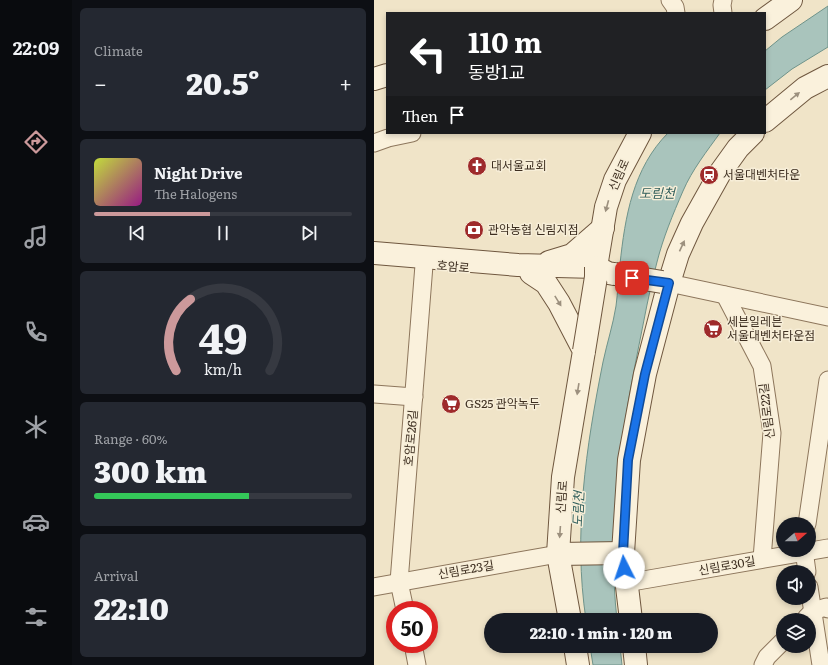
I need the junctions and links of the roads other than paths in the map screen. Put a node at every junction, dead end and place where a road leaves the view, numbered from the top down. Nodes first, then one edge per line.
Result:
1 (670, 0) edge
2 (723, 0) edge
3 (791, 0) edge
4 (676, 12) edge
5 (723, 12) edge
6 (766, 18) edge
7 (386, 75) edge
8 (828, 76) edge
9 (374, 79) edge
10 (766, 120) edge
11 (407, 134) edge
12 (639, 134) edge
13 (752, 134) edge
14 (374, 143) edge
15 (603, 228) junction
16 (374, 253) edge
17 (374, 261) edge
18 (424, 265) junction
19 (532, 270) junction
20 (604, 273) junction
21 (665, 282) junction
22 (725, 295) junction
23 (828, 317) edge
24 (584, 350) junction
25 (827, 389) edge
26 (374, 394) edge
27 (414, 397) junction
28 (821, 481) edge
29 (809, 517) edge
30 (828, 548) edge
31 (816, 549) edge
32 (619, 553) junction
33 (558, 554) junction
34 (776, 556) edge
35 (762, 559) junction
36 (399, 582) junction
37 (626, 583) junction
38 (374, 587) edge
39 (403, 601) edge
40 (820, 610) edge
41 (569, 613) edge
42 (630, 613) edge
43 (776, 648) edge
44 (415, 653) edge
45 (576, 653) edge
46 (635, 653) edge
47 (417, 665) edge
48 (578, 665) edge
49 (636, 665) edge
50 (763, 665) edge
51 (821, 665) edge

1 - 4 street
2 - 5 street
3 - 6 main road
7 - 9 main road
10 -> 8 main road
11 - 14 street
12 -> 15 main road, 신림로
21 -> 13 main road
15 - 19 main road
15 - 20 main road, 신림로
16 - 19 main road
17 - 18 main road, 호암로
18 - 19 main road, 호암로
18 - 27 street, 호암로26길
19 - 20 main road
19 -> 24 main road
20 - 21 main road, bridge
20 - 24 main road, 신림로, bridge
21 - 22 street
21 - 32 main road
22 - 23 street
22 - 35 street, 신림로22길
24 -> 33 main road, 신림로
25 - 28 street
26 - 27 street
27 - 36 street, 호암로26길
28 - 29 street
30 - 31 street, 신림로30길
32 - 33 main road
32 - 37 main road
33 - 36 street, 신림로23길
33 - 41 main road, 신림로
34 - 35 street, 신림로30길
35 - 37 street, 신림로30길
36 - 38 street, 신림로23길
36 - 39 street, 호암로26길
37 - 42 main road
40 - 51 street
43 - 50 street
44 - 47 street
45 - 48 main road
46 - 49 main road

